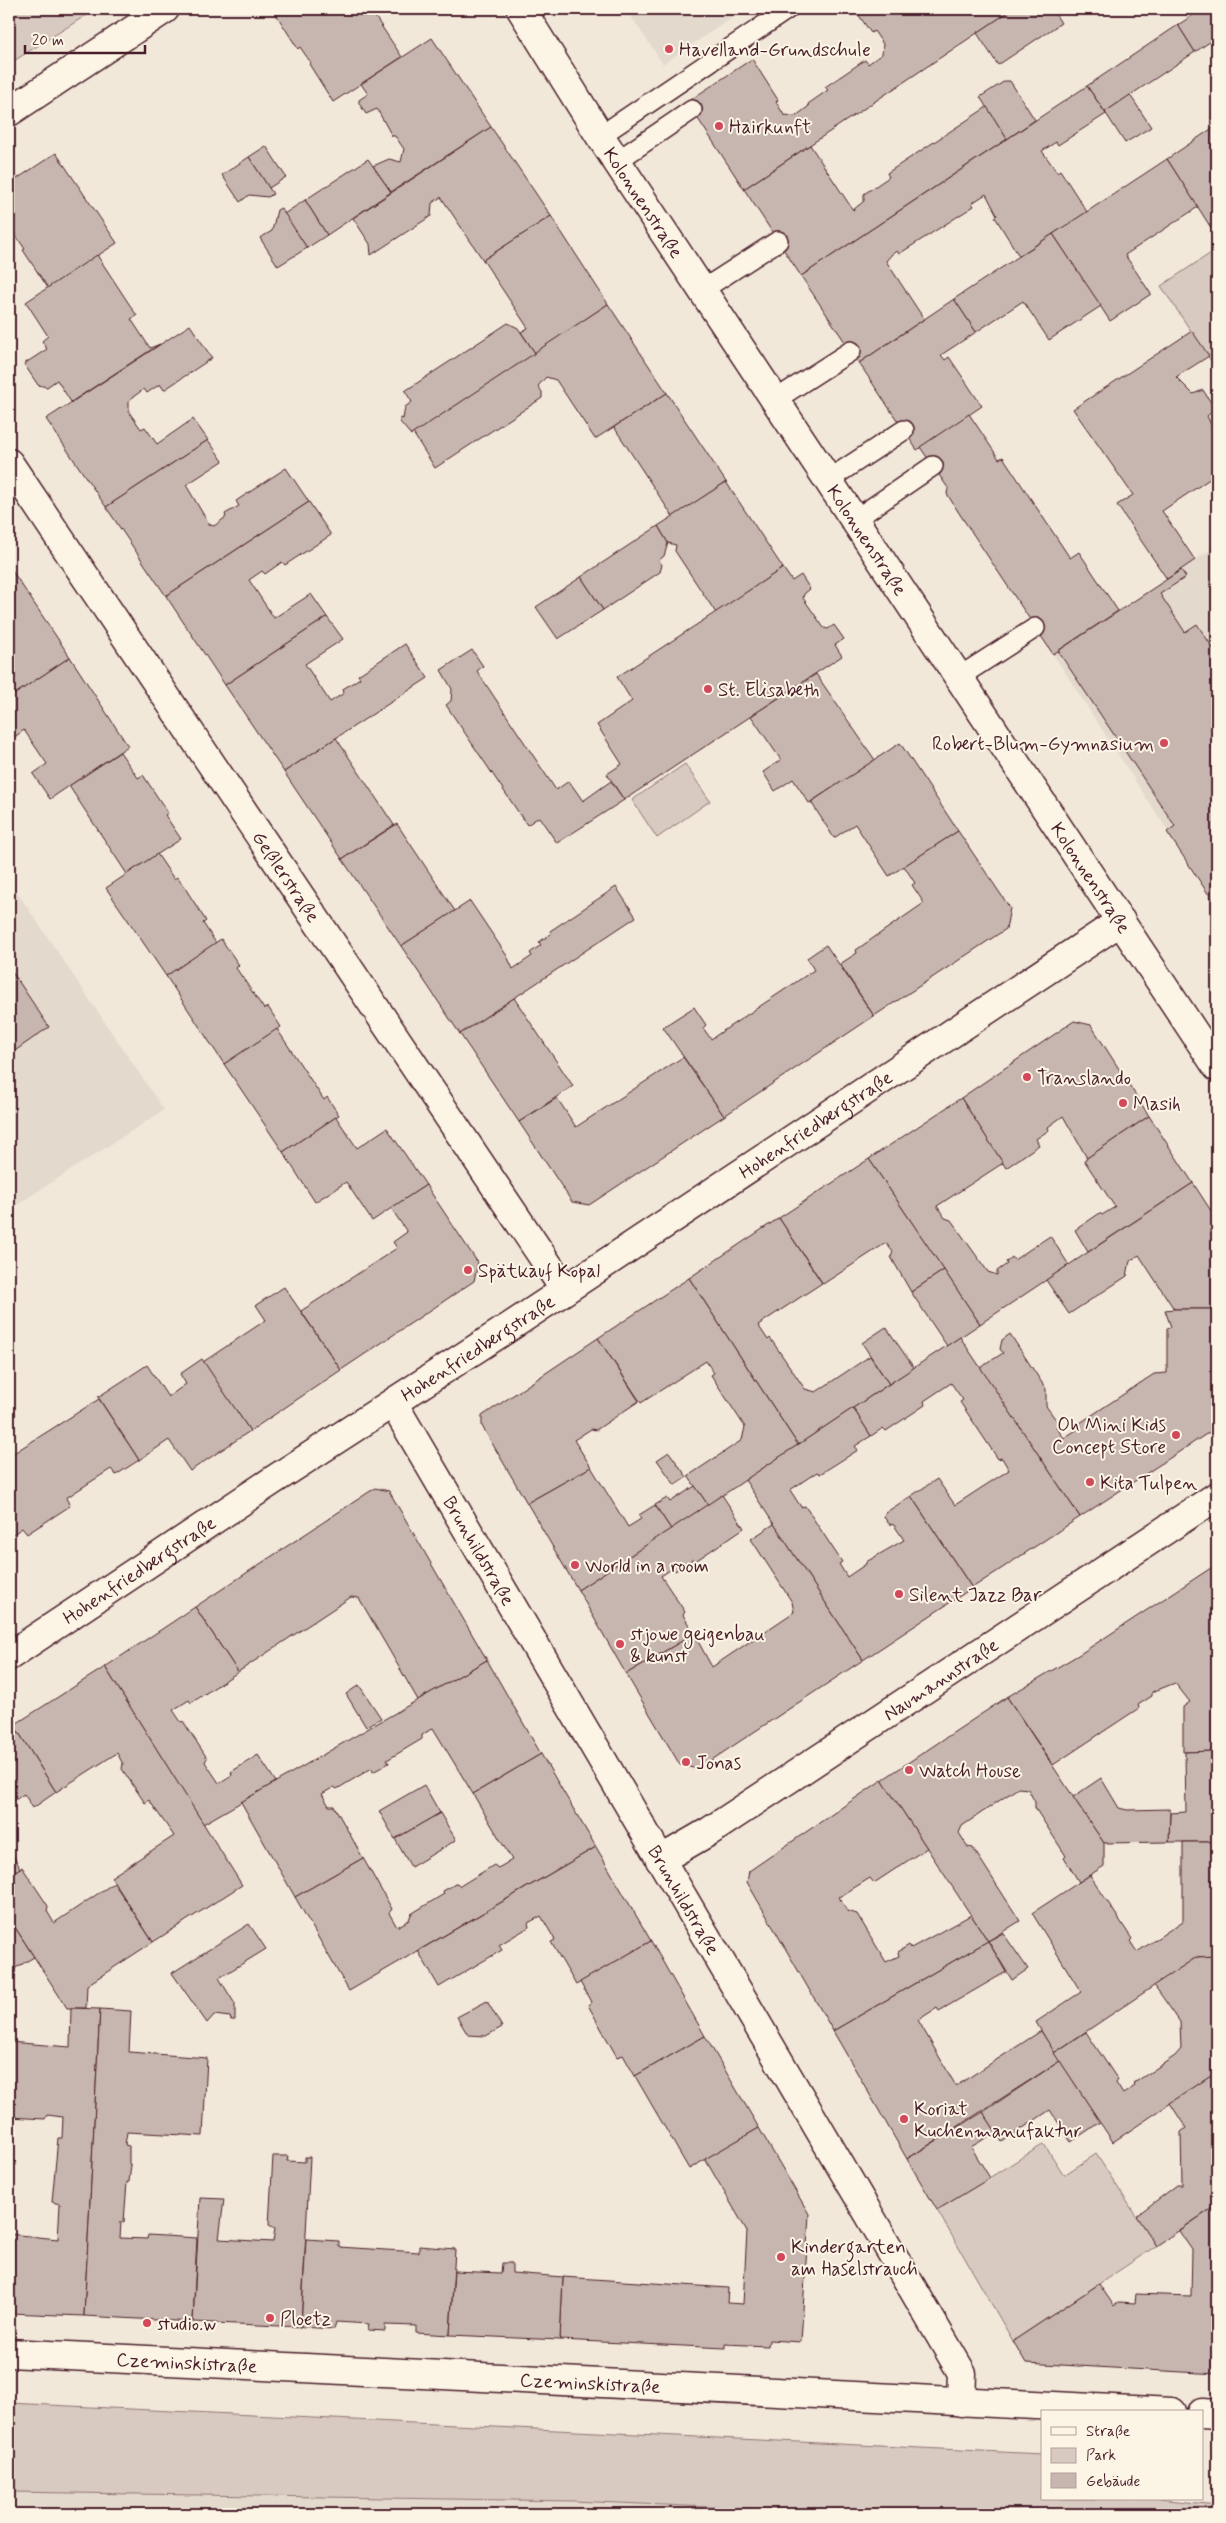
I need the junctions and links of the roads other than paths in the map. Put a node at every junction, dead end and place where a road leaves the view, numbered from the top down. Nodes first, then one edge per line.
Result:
1 (165, 9) edge
2 (521, 9) edge
3 (788, 9) edge
4 (692, 110) dead end
5 (9, 112) edge
6 (600, 136) junction
7 (616, 160) junction
8 (778, 241) dead end
9 (702, 290) junction
10 (851, 351) dead end
11 (774, 400) junction
12 (904, 430) dead end
13 (9, 463) edge
14 (934, 466) dead end
15 (828, 480) junction
16 (854, 520) junction
17 (1035, 628) dead end
18 (958, 677) junction
19 (1121, 920) junction
20 (1217, 1067) edge
21 (565, 1290) junction
22 (393, 1403) junction
23 (1217, 1496) edge
24 (9, 1656) edge
25 (660, 1860) junction
26 (9, 2353) edge
27 (961, 2402) junction
28 (1130, 2410) edge
29 (1204, 2413) edge
30 (1217, 2414) edge

1 - 5 street
2 - 6 street, Kolonnenstraße
3 - 6 lane
4 - 7 lane
6 - 7 street, Kolonnenstraße
7 - 9 street, Kolonnenstraße
8 - 9 lane
9 - 11 street, Kolonnenstraße
10 - 11 lane
11 - 15 street, Kolonnenstraße
12 - 15 lane
13 - 21 street, Geßlerstraße
14 - 16 lane
15 - 16 street, Kolonnenstraße
16 - 18 street, Kolonnenstraße
17 - 18 lane
18 - 19 street, Kolonnenstraße
19 - 20 street, Kolonnenstraße
19 - 21 street, Hohenfriedbergstraße
21 - 22 street, Hohenfriedbergstraße
22 - 24 street, Hohenfriedbergstraße
22 - 25 street, Brunhildstraße
23 - 25 street, Naumannstraße
25 - 27 street, Brunhildstraße
26 - 27 street, Czeminskistraße
27 - 28 street, Czeminskistraße
29 - 30 street

